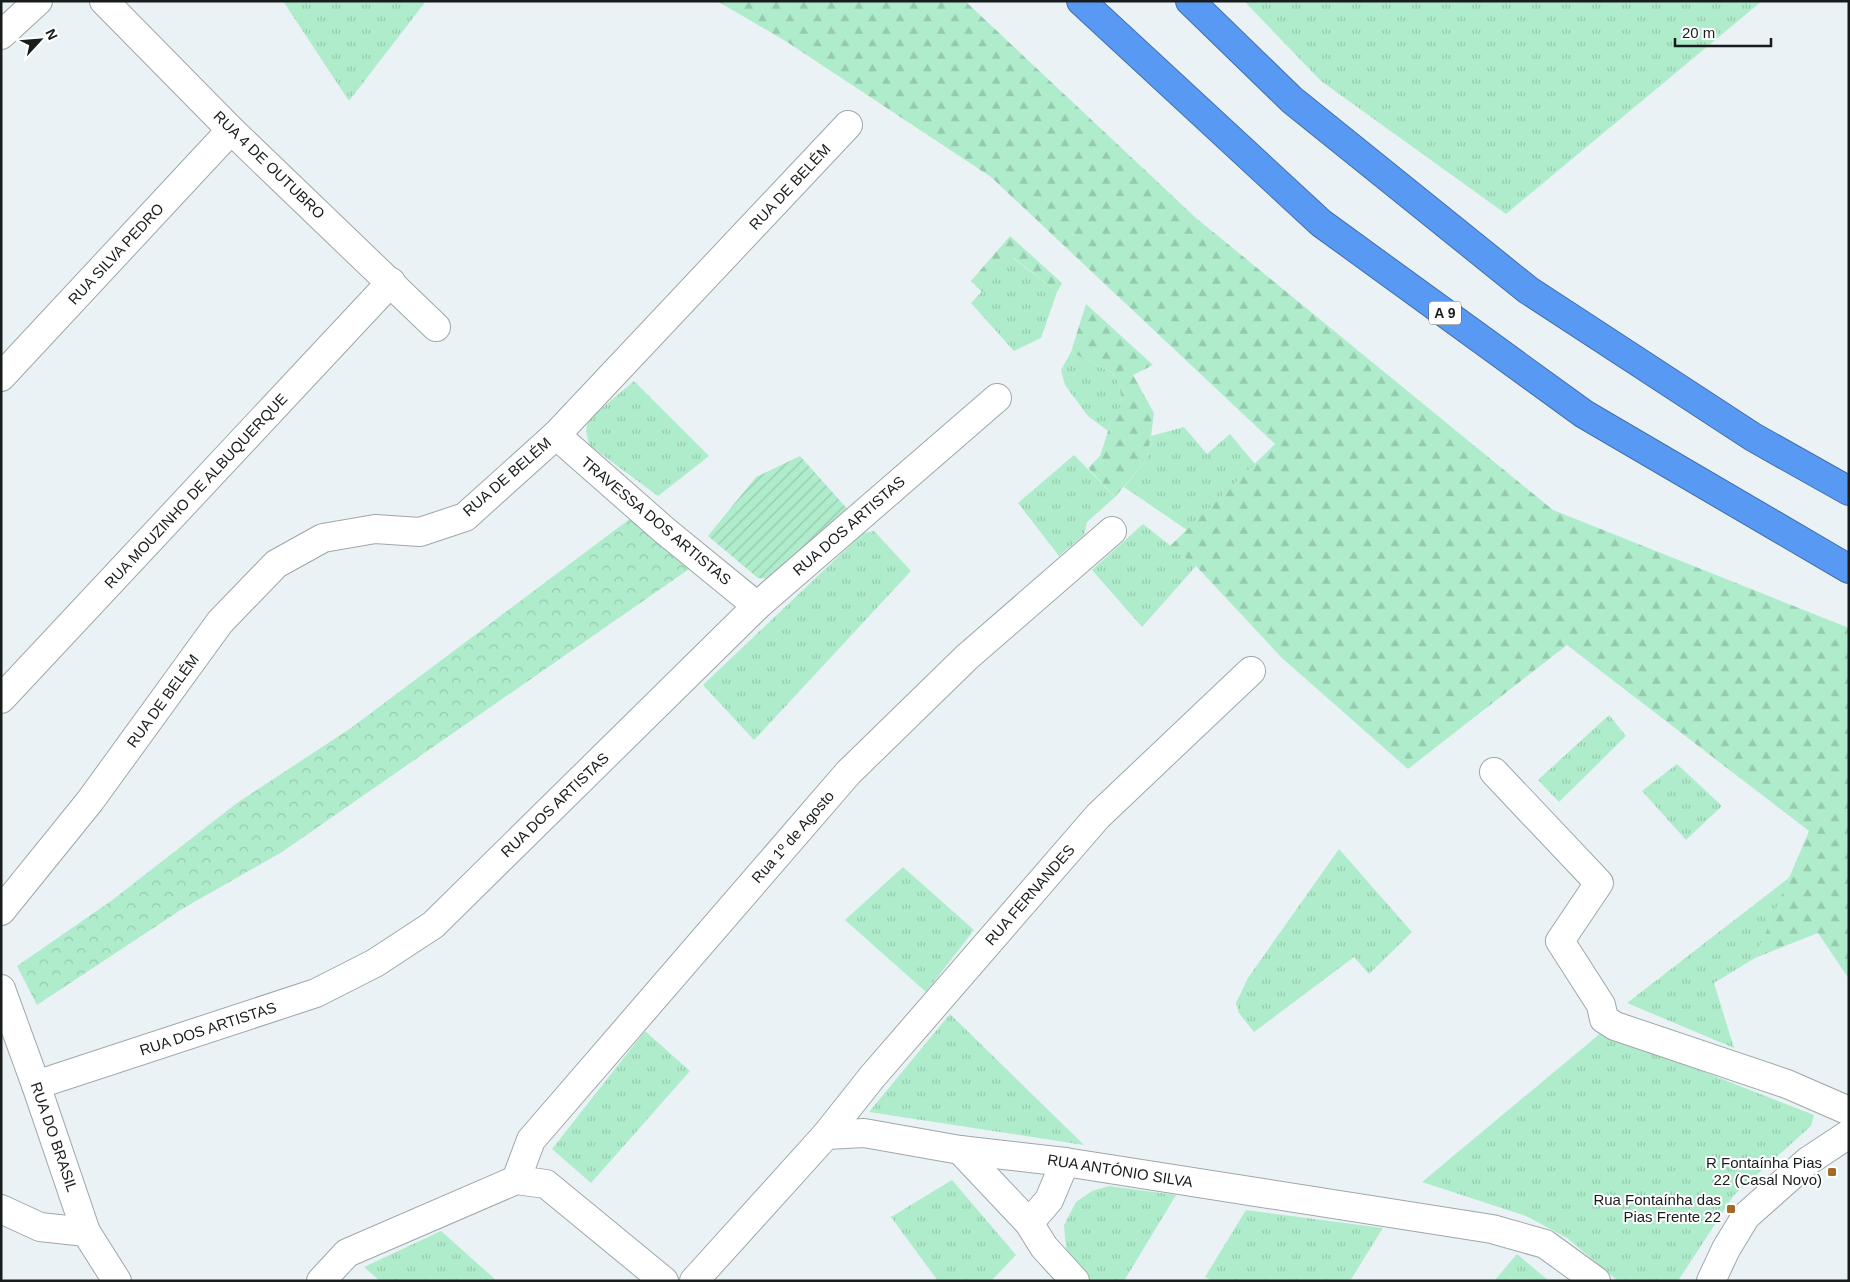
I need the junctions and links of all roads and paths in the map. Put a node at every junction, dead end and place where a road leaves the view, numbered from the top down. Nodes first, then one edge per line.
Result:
1 (38, 1) edge
2 (104, 1) edge
3 (1081, 1) edge
4 (1190, 1) edge
5 (1, 35) edge
6 (848, 125) dead end
7 (231, 130) junction
8 (391, 282) junction
9 (436, 327) dead end
10 (1, 377) edge
11 (997, 398) dead end
12 (556, 435) junction
13 (1849, 491) edge
14 (1112, 531) dead end
15 (1849, 569) edge
16 (757, 606) junction
17 (1251, 671) dead end
18 (1, 699) edge
19 (1494, 772) dead end
20 (1, 912) edge
21 (1, 988) edge
22 (36, 1085) junction
23 (1849, 1111) edge
24 (1849, 1134) edge
25 (826, 1135) junction
26 (960, 1150) junction
27 (1065, 1162) junction
28 (516, 1180) junction
29 (1, 1209) edge
30 (1029, 1223) junction
31 (86, 1232) junction
32 (112, 1278) edge
33 (321, 1281) edge
34 (664, 1281) edge
35 (694, 1281) edge
36 (1075, 1281) edge
37 (1596, 1281) edge
38 (1711, 1281) edge

1 - 5 street
2 - 7 street, RUA 4 DE OUTUBRO
3 - 15 highway, A 9
4 - 13 highway
6 - 12 street, RUA DE BELÉM
7 - 8 street, RUA 4 DE OUTUBRO
7 - 10 street, RUA SILVA PEDRO
8 - 9 street, RUA 4 DE OUTUBRO
8 - 18 street, RUA MOUZINHO DE ALBUQUERQUE
11 - 16 street, RUA DOS ARTISTAS
12 - 16 street, TRAVESSA DOS ARTISTAS
12 - 20 street, RUA DE BELÉM
14 - 28 street, Rua 1º de Agosto
16 - 22 street, RUA DOS ARTISTAS
17 - 25 street, RUA FERNANDES
19 - 23 street
21 - 22 street, RUA DO BRASIL
22 - 31 street, RUA DO BRASIL
24 - 38 street
25 - 26 street, RUA ANTÓNIO SILVA
25 - 35 street
26 - 27 street, RUA ANTÓNIO SILVA
26 - 30 street
27 - 30 street
27 - 37 street, RUA ANTÓNIO SILVA
28 - 33 street
28 - 34 street
29 - 31 street
30 - 36 street
31 - 32 street, RUA DO BRASIL

